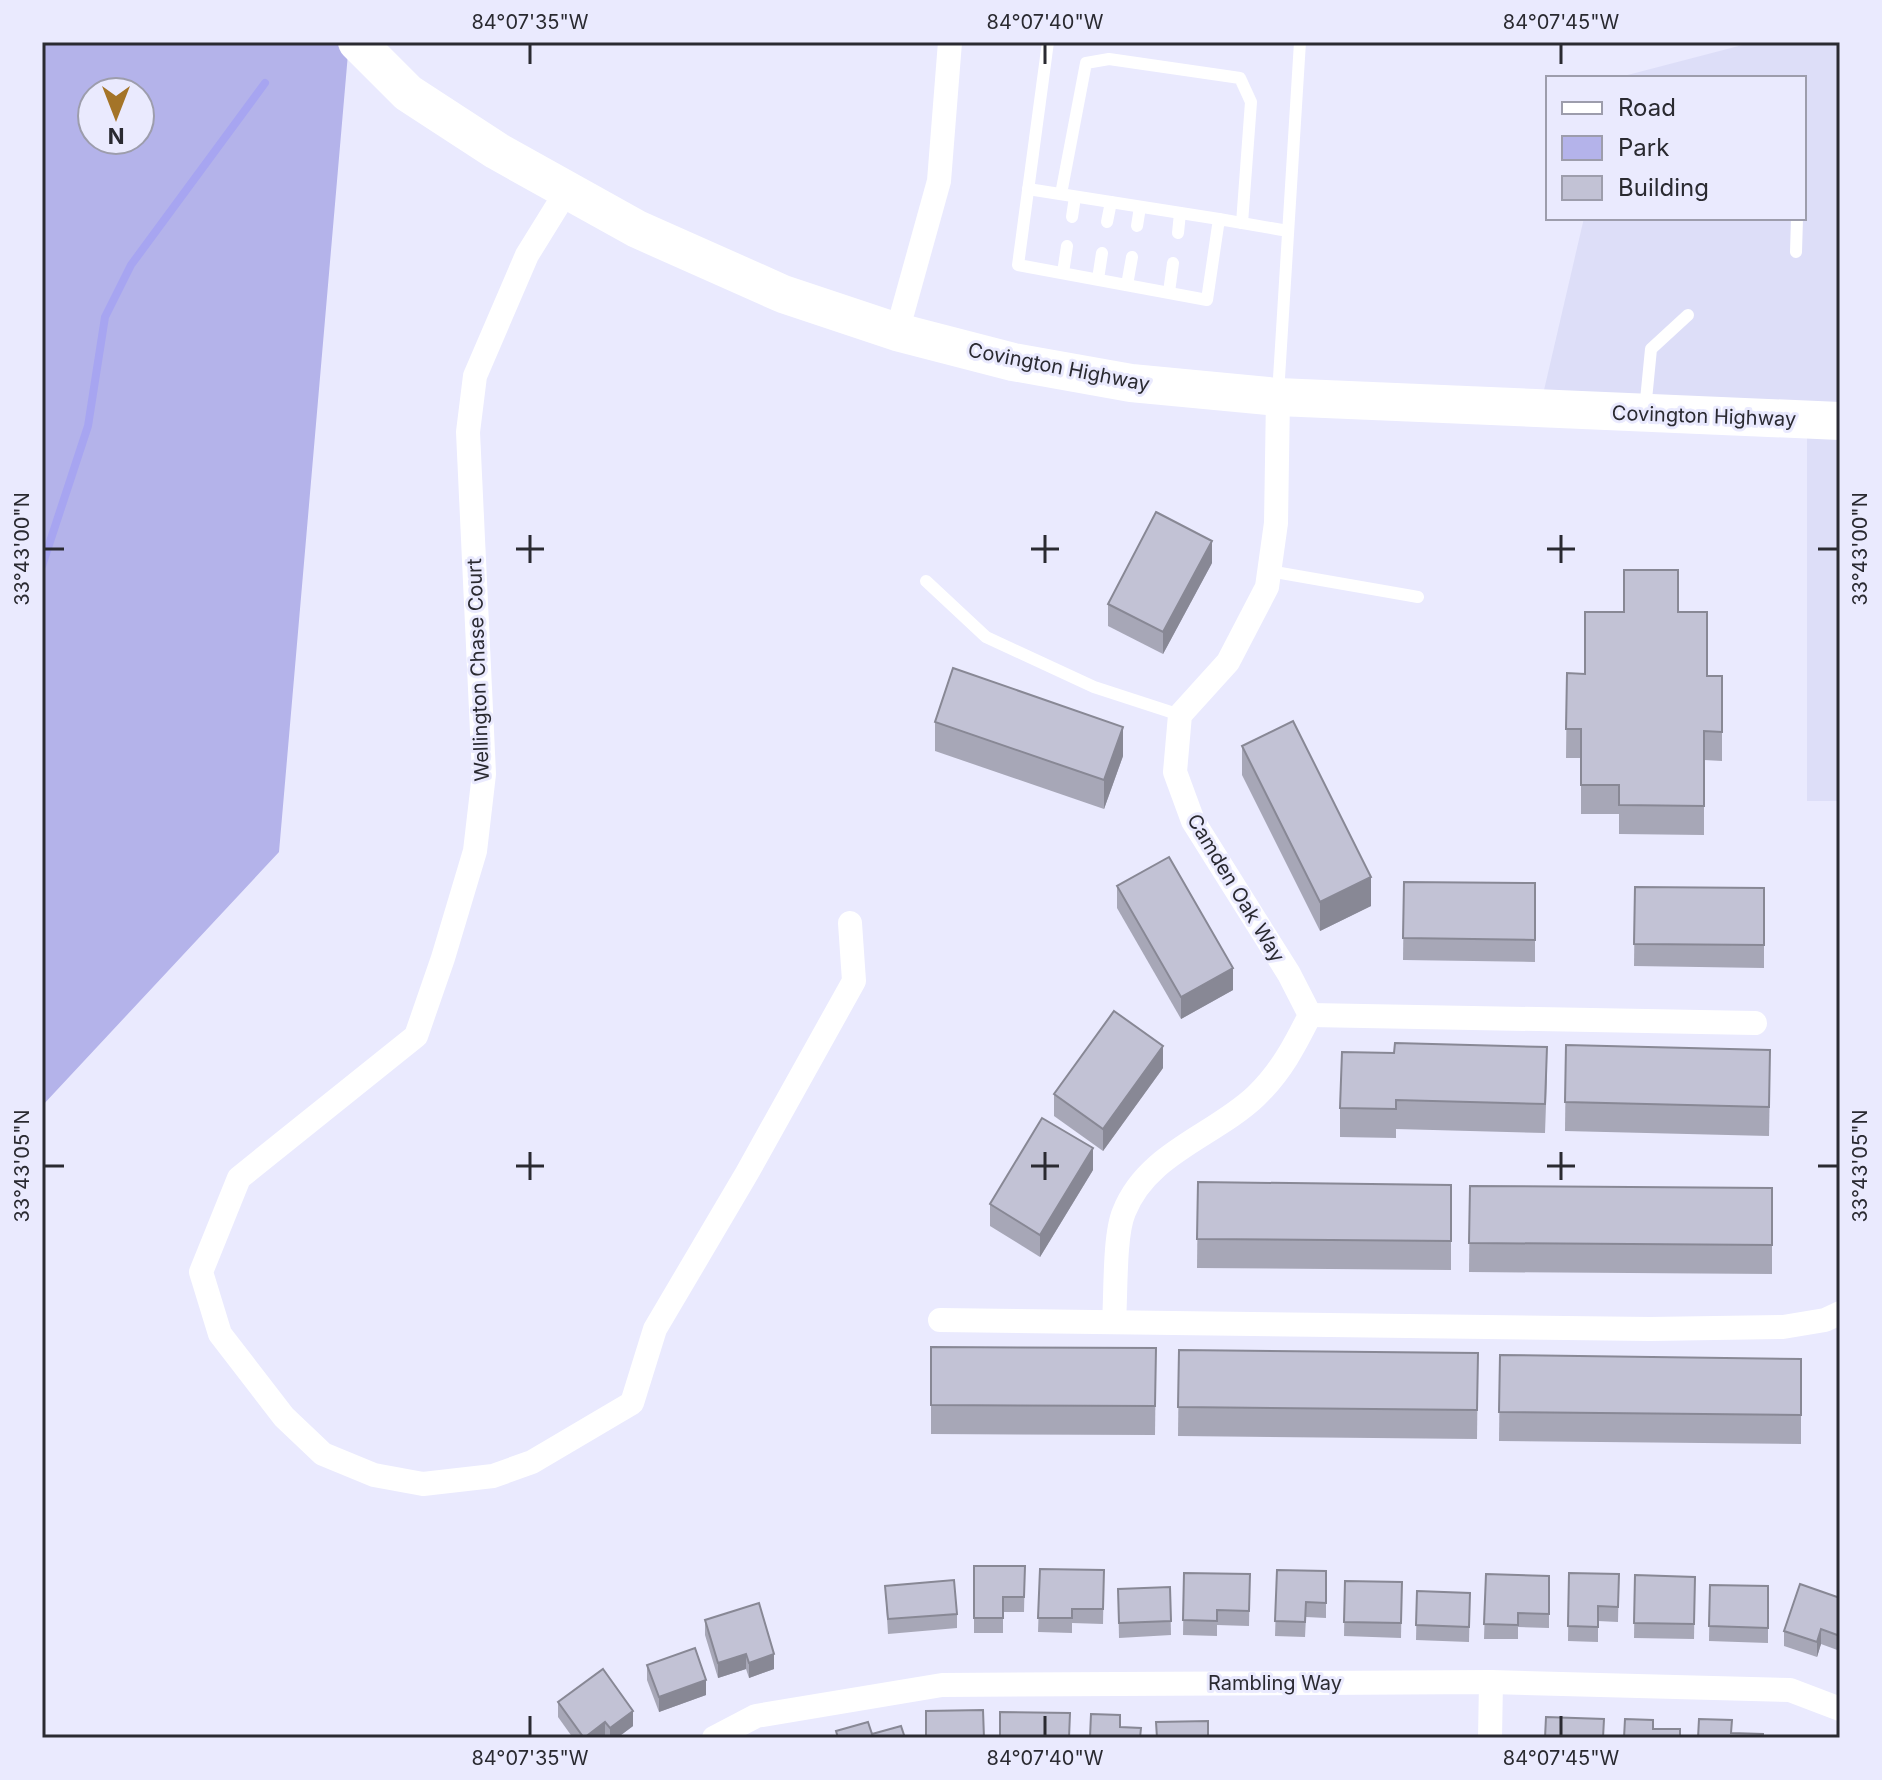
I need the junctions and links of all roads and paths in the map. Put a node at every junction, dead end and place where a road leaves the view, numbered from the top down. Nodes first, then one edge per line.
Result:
1 (357, 42) edge
2 (950, 42) edge
3 (1048, 42) edge
4 (1300, 42) edge
5 (1028, 189) junction
6 (566, 192) junction
7 (1061, 194) junction
8 (1075, 197) junction
9 (1111, 202) junction
10 (1140, 207) junction
11 (1180, 213) junction
12 (1072, 217) dead end
13 (1219, 219) junction
14 (1797, 220) edge
15 (1107, 222) dead end
16 (1242, 223) junction
17 (1137, 226) dead end
18 (1288, 231) junction
19 (1178, 233) dead end
20 (1067, 246) dead end
21 (1796, 252) dead end
22 (1102, 253) dead end
23 (1132, 257) dead end
24 (1173, 263) dead end
25 (1063, 273) junction
26 (1098, 279) junction
27 (1127, 285) junction
28 (1169, 292) junction
29 (1688, 315) dead end
30 (897, 332) junction
31 (1278, 397) junction
32 (1645, 413) junction
33 (1840, 421) edge
34 (1269, 571) junction
35 (926, 581) dead end
36 (1418, 597) dead end
37 (1180, 715) junction
38 (850, 923) dead end
39 (1310, 1015) junction
40 (1755, 1023) dead end
41 (1840, 1313) edge
42 (940, 1320) dead end
43 (1114, 1322) junction
44 (1491, 1682) junction
45 (1840, 1709) edge
46 (714, 1738) edge
47 (1490, 1738) edge

1 - 6 main road, Covington Highway
2 - 30 street
3 - 5 lane
4 - 18 lane
5 - 7 lane
5 - 25 lane
6 - 30 main road, Covington Highway
6 - 38 street, Wellington Chase Court
7 - 8 lane
7 - 16 lane
8 - 9 lane
8 - 12 lane
9 - 10 lane
9 - 15 lane
10 - 11 lane
10 - 17 lane
11 - 13 lane
11 - 19 lane
13 - 16 lane
13 - 28 lane
14 - 21 lane
16 - 18 lane
18 - 31 lane
20 - 25 lane
22 - 26 lane
23 - 27 lane
24 - 28 lane
25 - 26 lane
26 - 27 lane
27 - 28 lane
29 - 32 lane
30 - 31 main road, Covington Highway
31 - 32 main road, Covington Highway
31 - 34 street
32 - 33 main road, Covington Highway
34 - 36 lane
34 - 37 street
35 - 37 lane
37 - 39 street, Camden Oak Way
39 - 40 street
39 - 43 street
41 - 43 street
42 - 43 street
44 - 45 street, Rambling Way
44 - 46 street, Rambling Way
44 - 47 street

